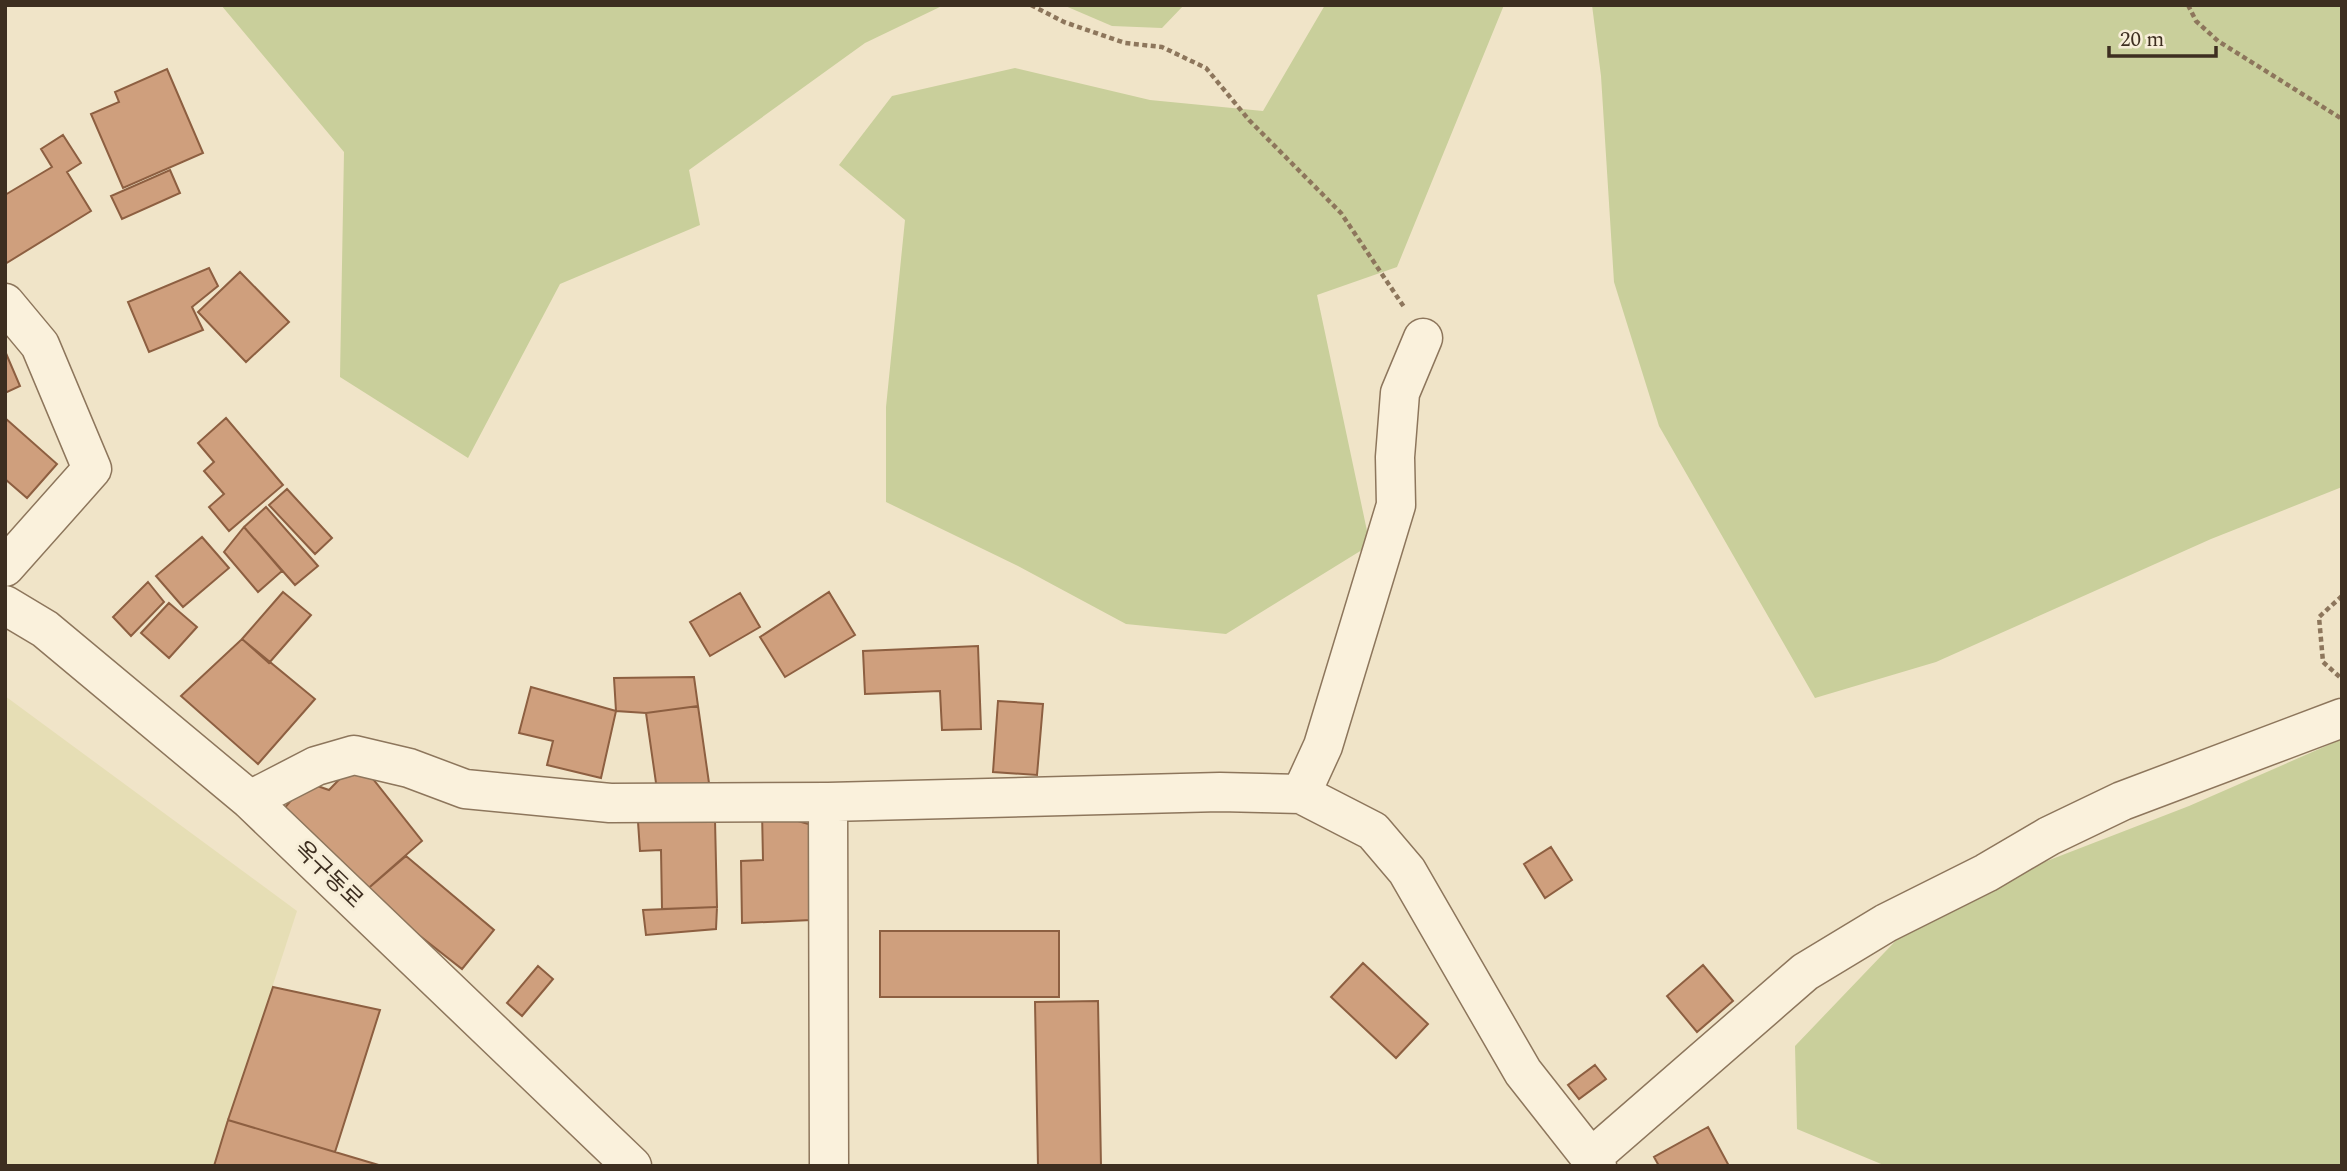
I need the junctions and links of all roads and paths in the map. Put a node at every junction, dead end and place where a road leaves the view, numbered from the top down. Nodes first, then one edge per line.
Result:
1 (1031, 5) edge
2 (2188, 5) edge
3 (2342, 119) edge
4 (5, 303) edge
5 (1423, 338) joint
6 (5, 567) edge
7 (2342, 596) edge
8 (5, 605) edge
9 (2342, 678) edge
10 (2342, 718) edge
11 (1301, 794) junction
12 (250, 800) junction
13 (828, 802) junction
14 (1594, 1162) edge
15 (632, 1166) edge
16 (829, 1166) edge

1 - 5 path
2 - 3 path
4 - 6 street
5 - 11 street
7 - 9 path
8 - 12 street, 옥구동로
10 - 14 street
11 - 13 street
11 - 14 street
12 - 13 street
12 - 15 street, 옥구동로
13 - 16 street

